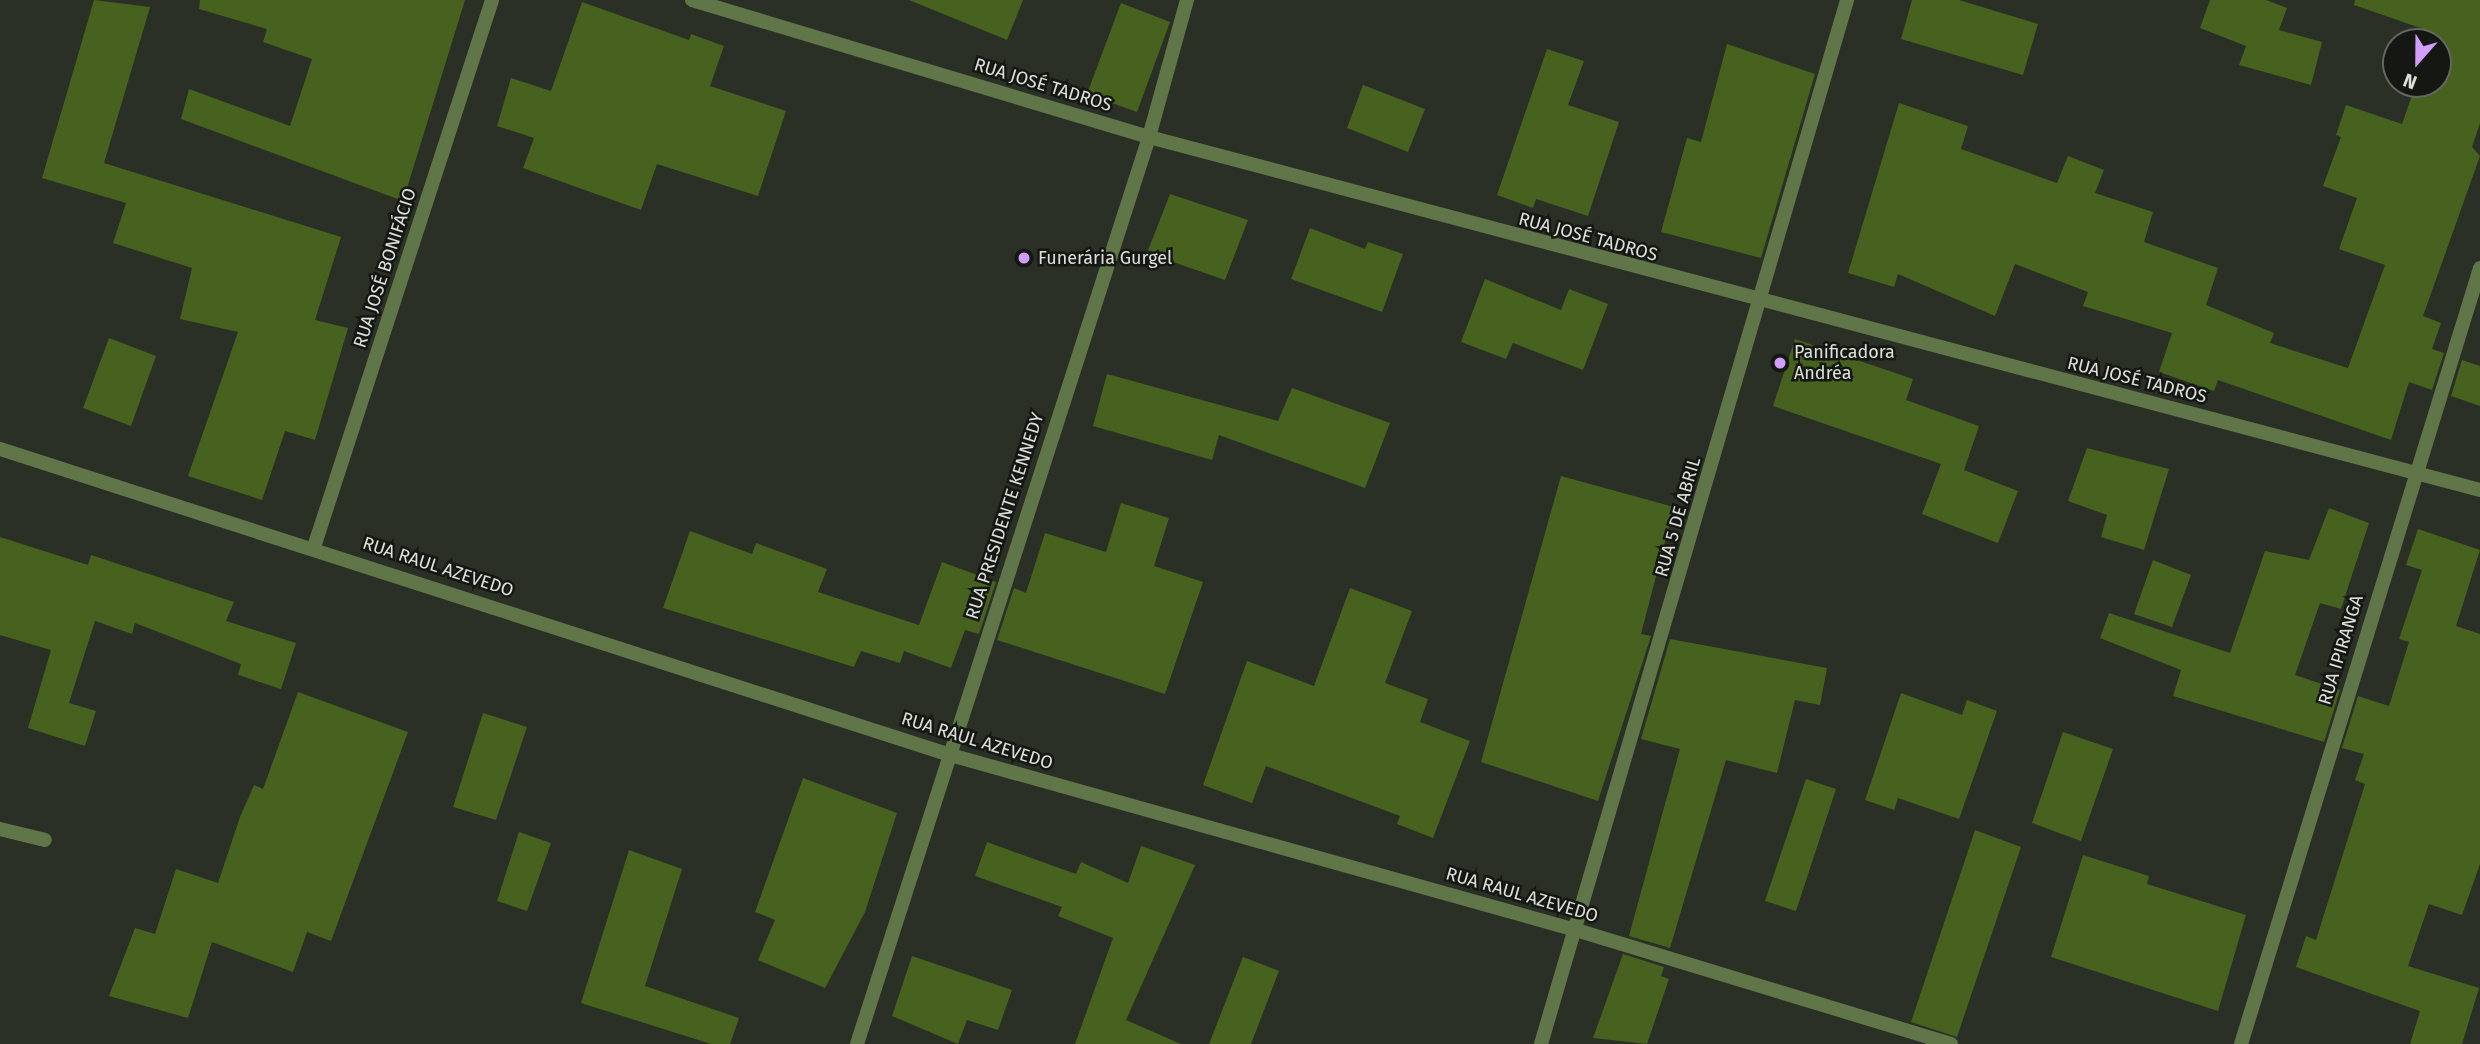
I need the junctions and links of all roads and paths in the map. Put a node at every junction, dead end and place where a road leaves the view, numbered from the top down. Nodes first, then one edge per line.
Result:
1 (492, 0) edge
2 (692, 0) edge
3 (1187, 0) edge
4 (1847, 0) edge
5 (1149, 137) junction
6 (2480, 268) edge
7 (1760, 304) junction
8 (0, 449) edge
9 (2415, 471) junction
10 (2480, 490) edge
11 (314, 547) junction
12 (947, 754) junction
13 (0, 829) edge
14 (45, 839) dead end
15 (1576, 930) junction
16 (857, 1044) edge
17 (1541, 1044) edge
18 (1951, 1044) edge
19 (2241, 1044) edge

1 - 11 street, RUA JOSÉ BONIFÁCIO
2 - 5 street, RUA JOSÉ TADROS
3 - 5 street, RUA PRESIDENTE KENNEDY
4 - 7 street, RUA 5 DE ABRIL
5 - 7 street, RUA JOSÉ TADROS
5 - 12 street, RUA PRESIDENTE KENNEDY
6 - 9 street, RUA IPIRANGA
7 - 9 street, RUA JOSÉ TADROS
7 - 15 street, RUA 5 DE ABRIL
8 - 11 street, RUA RAUL AZEVEDO
9 - 10 street, RUA JOSÉ TADROS
9 - 19 street, RUA IPIRANGA
11 - 12 street, RUA RAUL AZEVEDO
12 - 15 street, RUA RAUL AZEVEDO
12 - 16 street, RUA PRESIDENTE KENNEDY
13 - 14 street
15 - 17 street, RUA 5 DE ABRIL
15 - 18 street, RUA RAUL AZEVEDO

